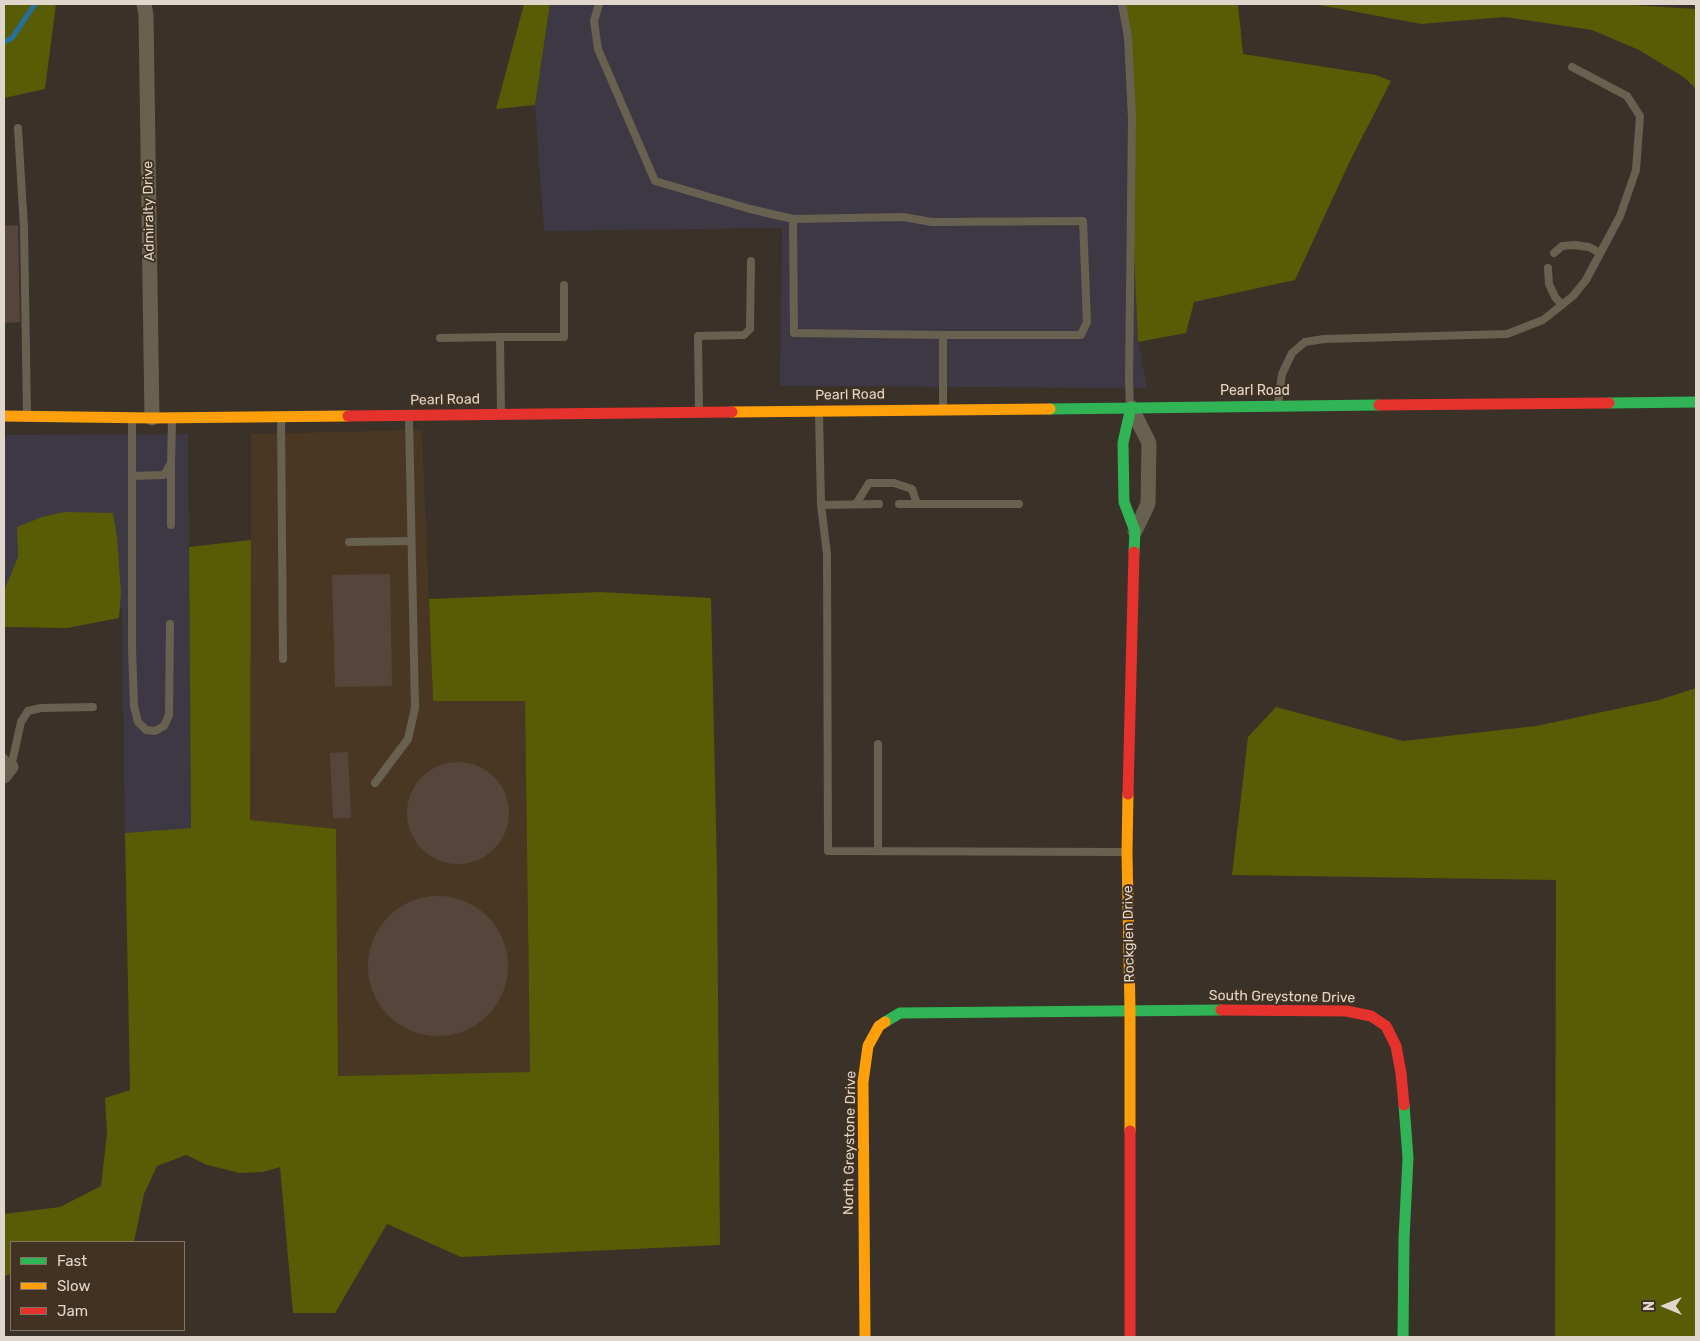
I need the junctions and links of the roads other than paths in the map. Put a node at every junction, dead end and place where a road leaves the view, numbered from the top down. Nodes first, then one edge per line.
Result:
1 (144, 4) edge
2 (599, 4) edge
3 (1122, 4) edge
4 (1572, 68) dead end
5 (18, 128) dead end
6 (793, 218) junction
7 (1554, 253) dead end
8 (1600, 253) junction
9 (752, 261) dead end
10 (1548, 268) dead end
11 (564, 285) dead end
12 (1562, 305) junction
13 (943, 335) junction
14 (500, 337) junction
15 (440, 338) dead end
16 (1696, 402) edge
17 (1278, 406) junction
18 (1131, 407) junction
19 (943, 409) junction
20 (819, 410) junction
21 (698, 412) junction
22 (501, 414) junction
23 (409, 415) junction
24 (4, 416) edge
25 (27, 416) junction
26 (281, 416) junction
27 (132, 418) junction
28 (152, 418) junction
29 (172, 418) junction
30 (171, 463) junction
31 (132, 476) junction
32 (856, 504) junction
33 (879, 504) dead end
34 (899, 504) dead end
35 (917, 504) junction
36 (1019, 504) dead end
37 (821, 505) junction
38 (171, 525) dead end
39 (1135, 530) junction
40 (411, 541) junction
41 (349, 542) dead end
42 (170, 624) dead end
43 (283, 659) dead end
44 (93, 707) dead end
45 (878, 744) dead end
46 (6, 767) edge
47 (375, 784) dead end
48 (878, 851) junction
49 (1128, 852) junction
50 (1130, 1010) junction
51 (865, 1337) edge
52 (1130, 1337) edge
53 (1403, 1337) edge

1 - 28 street, Admiralty Drive
2 - 6 lane
3 - 18 lane
4 - 8 lane
5 - 25 lane
6 - 13 lane
6 - 13 lane
7 - 8 lane
8 - 12 lane
9 - 21 lane
10 - 12 lane
11 - 14 lane
12 - 17 lane
13 - 19 lane
14 - 15 lane
14 - 22 lane
16 - 17 street, Pearl Road
17 - 18 street, Pearl Road
18 - 19 street, Pearl Road
18 - 39 street, Rockglen Drive
18 - 39 street, Rockglen Drive
19 - 20 street, Pearl Road
20 - 21 street, Pearl Road
20 - 37 lane
21 - 22 street, Pearl Road
22 - 23 street, Pearl Road
23 - 26 street, Pearl Road
23 - 40 lane
24 - 25 street, Pearl Road
25 - 27 street, Pearl Road
26 - 29 street, Pearl Road
26 - 43 lane
27 - 28 street, Pearl Road
27 - 31 lane
28 - 29 street, Pearl Road
29 - 30 lane
30 - 31 lane
30 - 38 lane
31 - 42 lane
32 - 33 lane
32 - 35 lane
32 - 37 lane
34 - 35 lane
35 - 36 lane
37 - 48 lane
39 - 49 street, Rockglen Drive
40 - 41 lane
40 - 47 lane
44 - 46 lane
45 - 48 lane
48 - 49 lane
49 - 50 street, Rockglen Drive
50 - 51 street, North Greystone Drive
50 - 52 street, Rockglen Drive
50 - 53 street, South Greystone Drive

